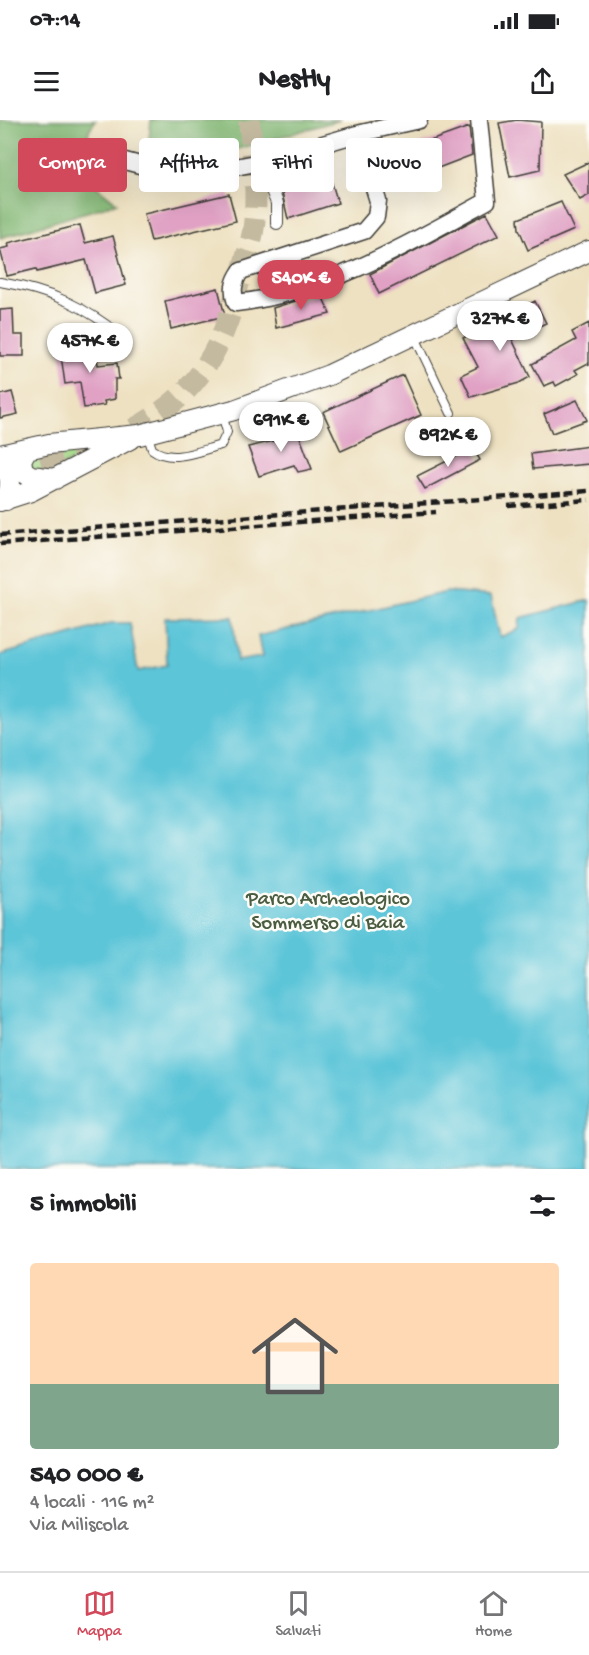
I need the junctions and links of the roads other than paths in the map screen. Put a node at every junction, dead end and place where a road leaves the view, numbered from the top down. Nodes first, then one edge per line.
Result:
1 (419, 120) edge
2 (479, 120) edge
3 (357, 134) junction
4 (334, 141) edge
5 (127, 162) edge
6 (251, 164) edge
7 (273, 192) edge
8 (277, 223) dead end
9 (589, 251) edge
10 (0, 282) edge
11 (414, 334) junction
12 (126, 339) dead end
13 (222, 413) junction
14 (452, 413) dead end
15 (143, 434) junction
16 (27, 449) junction
17 (0, 455) edge
18 (0, 462) edge
19 (55, 479) junction
20 (3, 501) edge

1 - 3 street
2 - 3 street
3 - 4 street
5 - 6 street
7 - 8 street
9 - 11 street
10 - 12 lane
11 - 13 street
11 - 14 lane
13 - 15 street
13 - 15 lane
15 - 16 street
15 - 19 street
16 - 17 street
16 - 19 street
18 - 20 street
19 - 20 street

